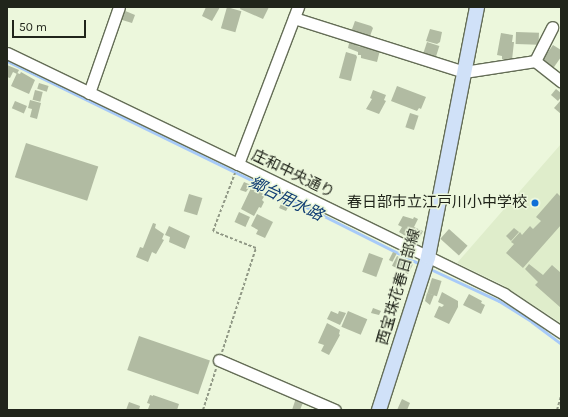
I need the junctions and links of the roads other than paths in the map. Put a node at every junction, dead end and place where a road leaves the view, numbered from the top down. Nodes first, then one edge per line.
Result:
1 (119, 7) edge
2 (298, 7) edge
3 (477, 7) edge
4 (294, 18) junction
5 (552, 26) dead end
6 (7, 53) edge
7 (535, 61) junction
8 (464, 72) junction
9 (561, 81) edge
10 (89, 93) junction
11 (238, 164) junction
12 (428, 257) junction
13 (561, 332) edge
14 (219, 360) road end
15 (335, 410) edge
16 (379, 410) edge

1 - 10 street
2 - 4 street
3 - 8 main road, 西宝珠花春日部線
4 - 8 street
4 - 11 street
5 - 7 street
6 - 10 street, 庄和中央通り
7 - 8 street
7 - 9 street
8 - 12 main road, 西宝珠花春日部線
10 - 11 street, 庄和中央通り
11 - 12 street, 庄和中央通り
12 - 13 street, 庄和中央通り
12 - 16 main road, 西宝珠花春日部線
14 - 15 street

